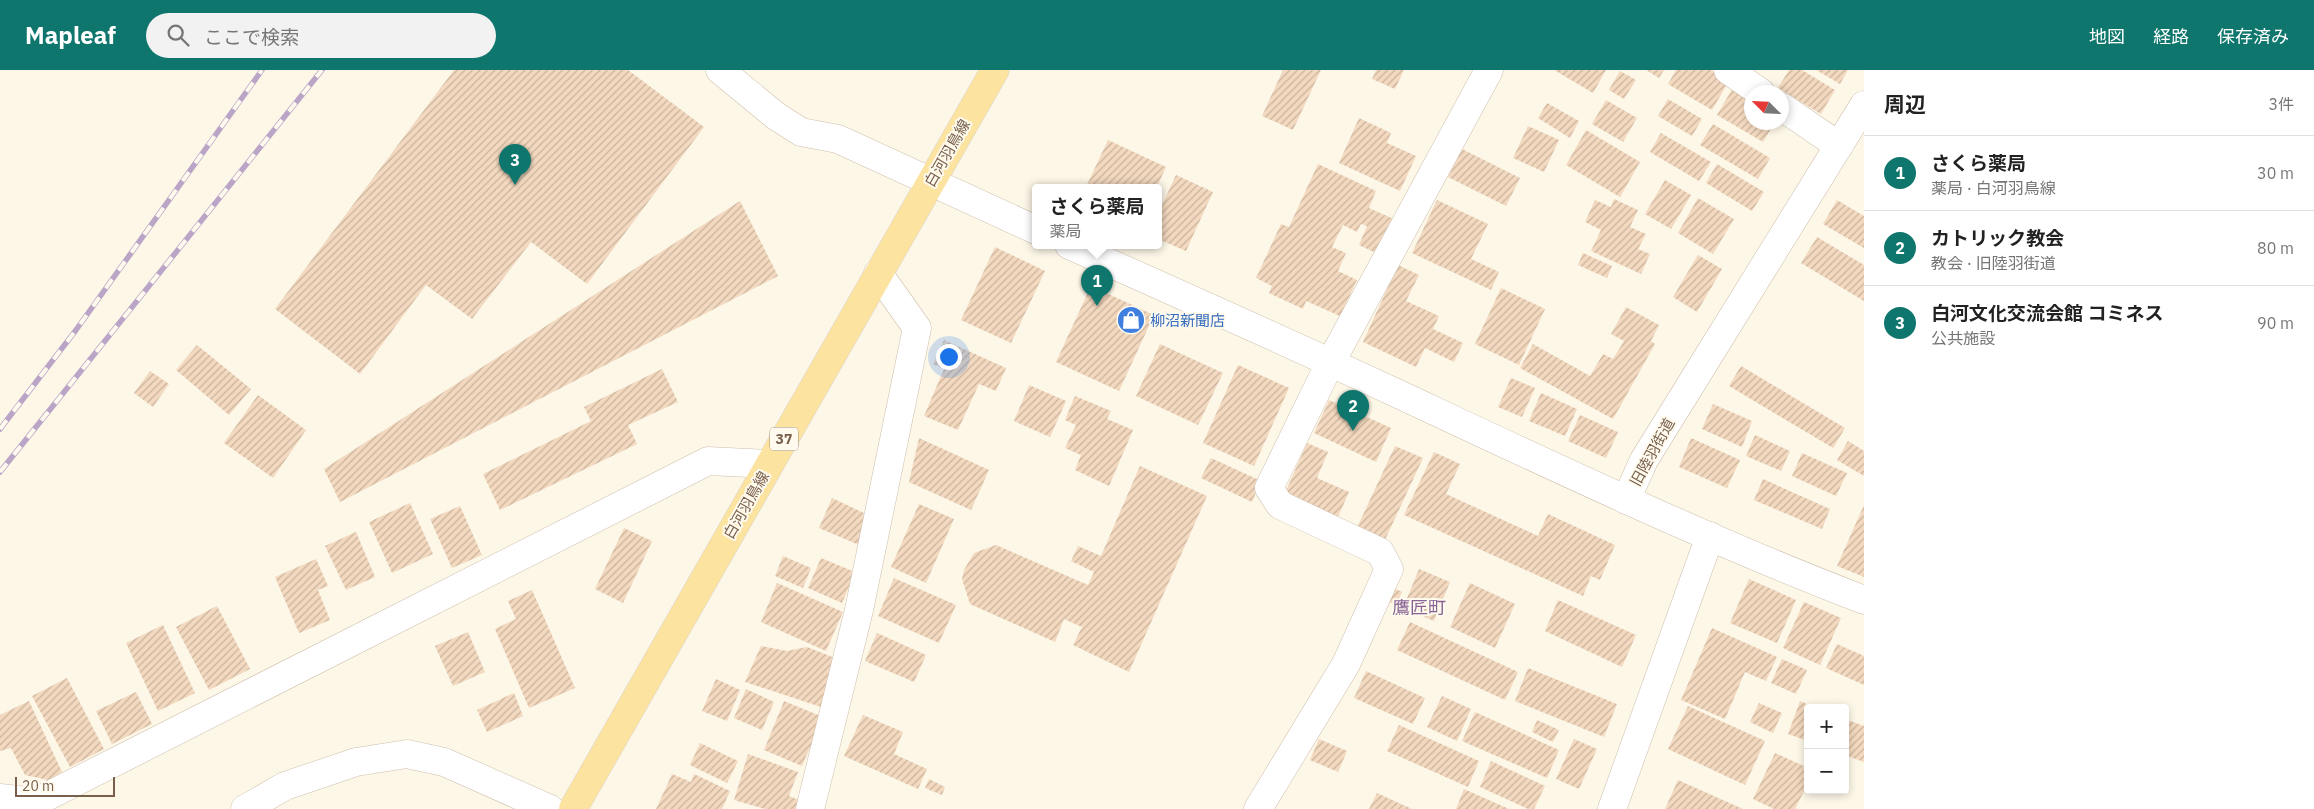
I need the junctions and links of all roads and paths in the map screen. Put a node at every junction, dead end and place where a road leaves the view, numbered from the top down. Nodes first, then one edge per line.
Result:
1 (720, 70) edge
2 (995, 70) edge
3 (1489, 70) edge
4 (1728, 70) edge
5 (1750, 85) edge
6 (1864, 105) edge
7 (1789, 112) edge
8 (1839, 146) junction
9 (931, 181) junction
10 (1032, 228) edge
11 (1078, 249) edge
12 (878, 273) junction
13 (1332, 363) junction
14 (769, 464) junction
15 (1626, 500) junction
16 (1710, 536) junction
17 (1864, 600) edge
18 (0, 798) edge
19 (245, 809) edge
20 (550, 809) edge
21 (573, 809) edge
22 (810, 809) edge
23 (1258, 809) edge
24 (1612, 809) edge

1 - 9 street
2 - 9 main road, 白河羽鳥線 / 37
3 - 13 street
4 - 5 street
6 - 8 street, 旧陸羽街道
7 - 8 street
8 - 15 street, 旧陸羽街道
9 - 10 street
9 - 12 main road, 白河羽鳥線 / 37
11 - 13 street
12 - 14 main road, 白河羽鳥線 / 37
12 - 22 street
13 - 15 street
13 - 23 street
14 - 18 street
14 - 21 main road, 白河羽鳥線 / 37
15 - 16 street, 旧陸羽街道
16 - 17 street, 旧陸羽街道
16 - 24 street
19 - 20 street

